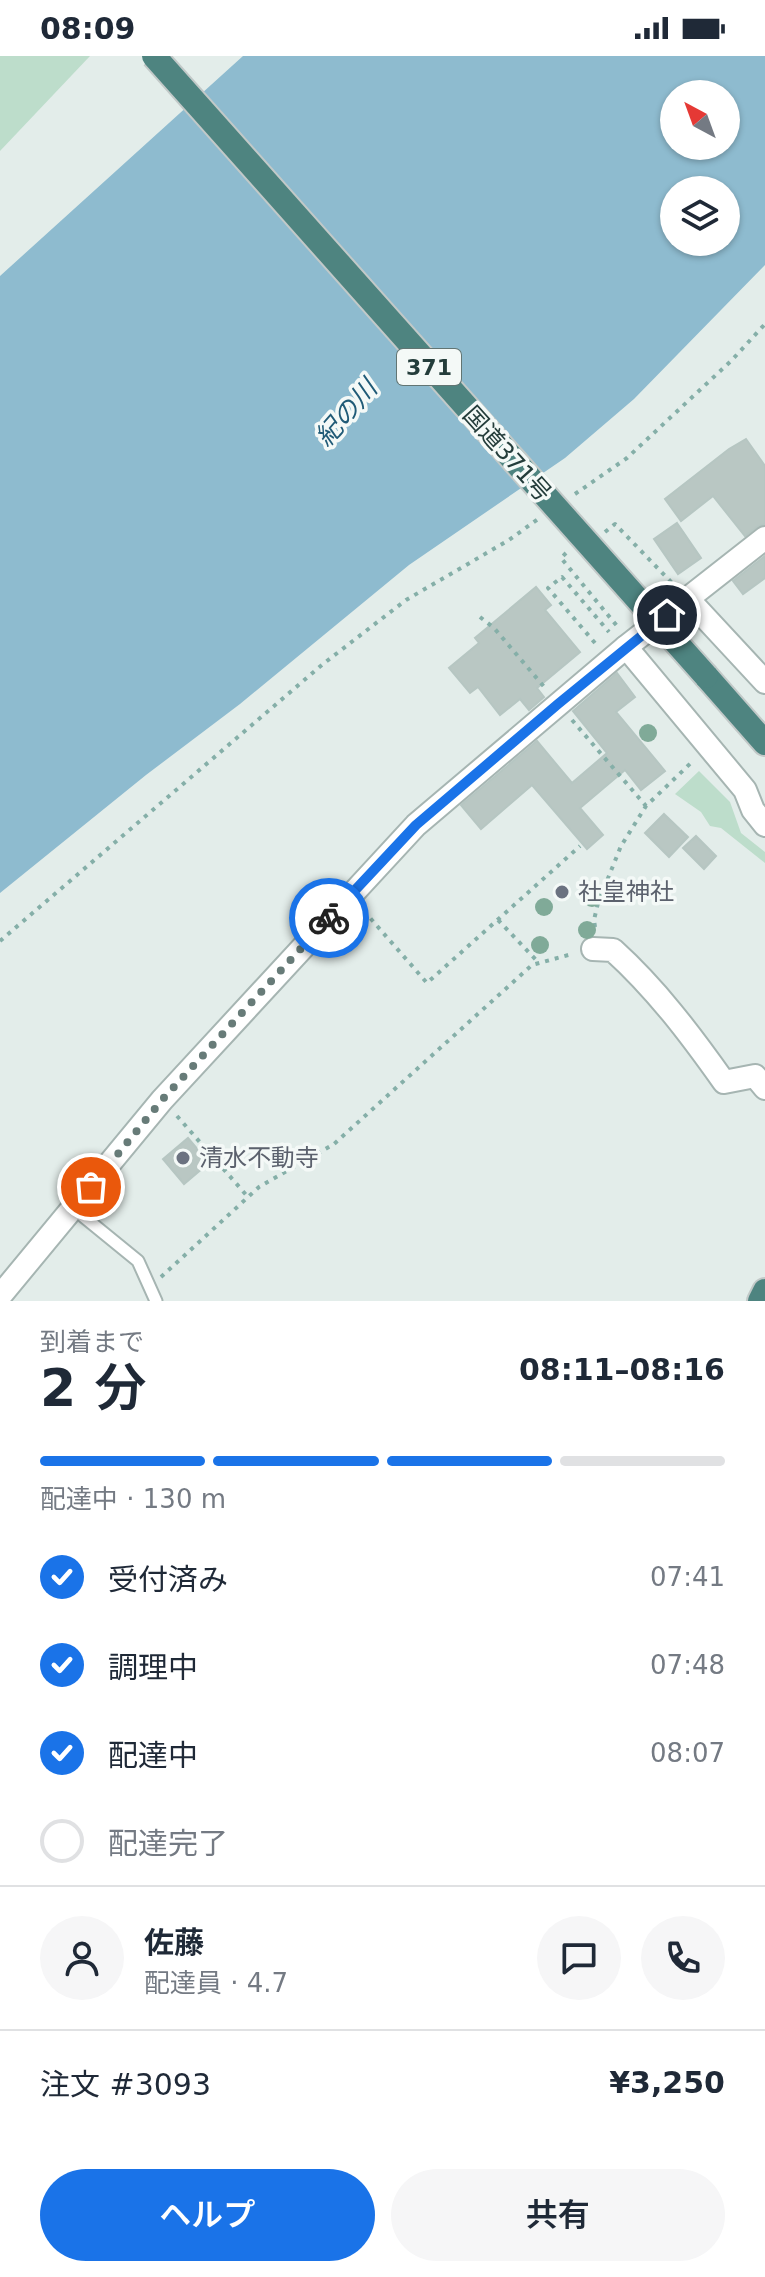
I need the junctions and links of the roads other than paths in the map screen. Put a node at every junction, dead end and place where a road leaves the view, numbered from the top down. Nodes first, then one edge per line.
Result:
1 (154, 56) edge
2 (765, 538) edge
3 (688, 599) junction
4 (617, 644) junction
5 (765, 682) edge
6 (765, 743) edge
7 (765, 825) edge
8 (597, 949) road end
9 (765, 1088) edge
10 (73, 1208) junction
11 (765, 1291) edge
12 (0, 1296) edge
13 (156, 1301) edge
14 (760, 1301) edge

1 - 6 highway, 国道371号 / 371, bridge
2 - 3 street
3 - 4 street
3 - 5 street
4 - 7 street
4 - 10 street
8 - 9 street
10 - 12 street
10 - 13 lane
11 - 14 highway

